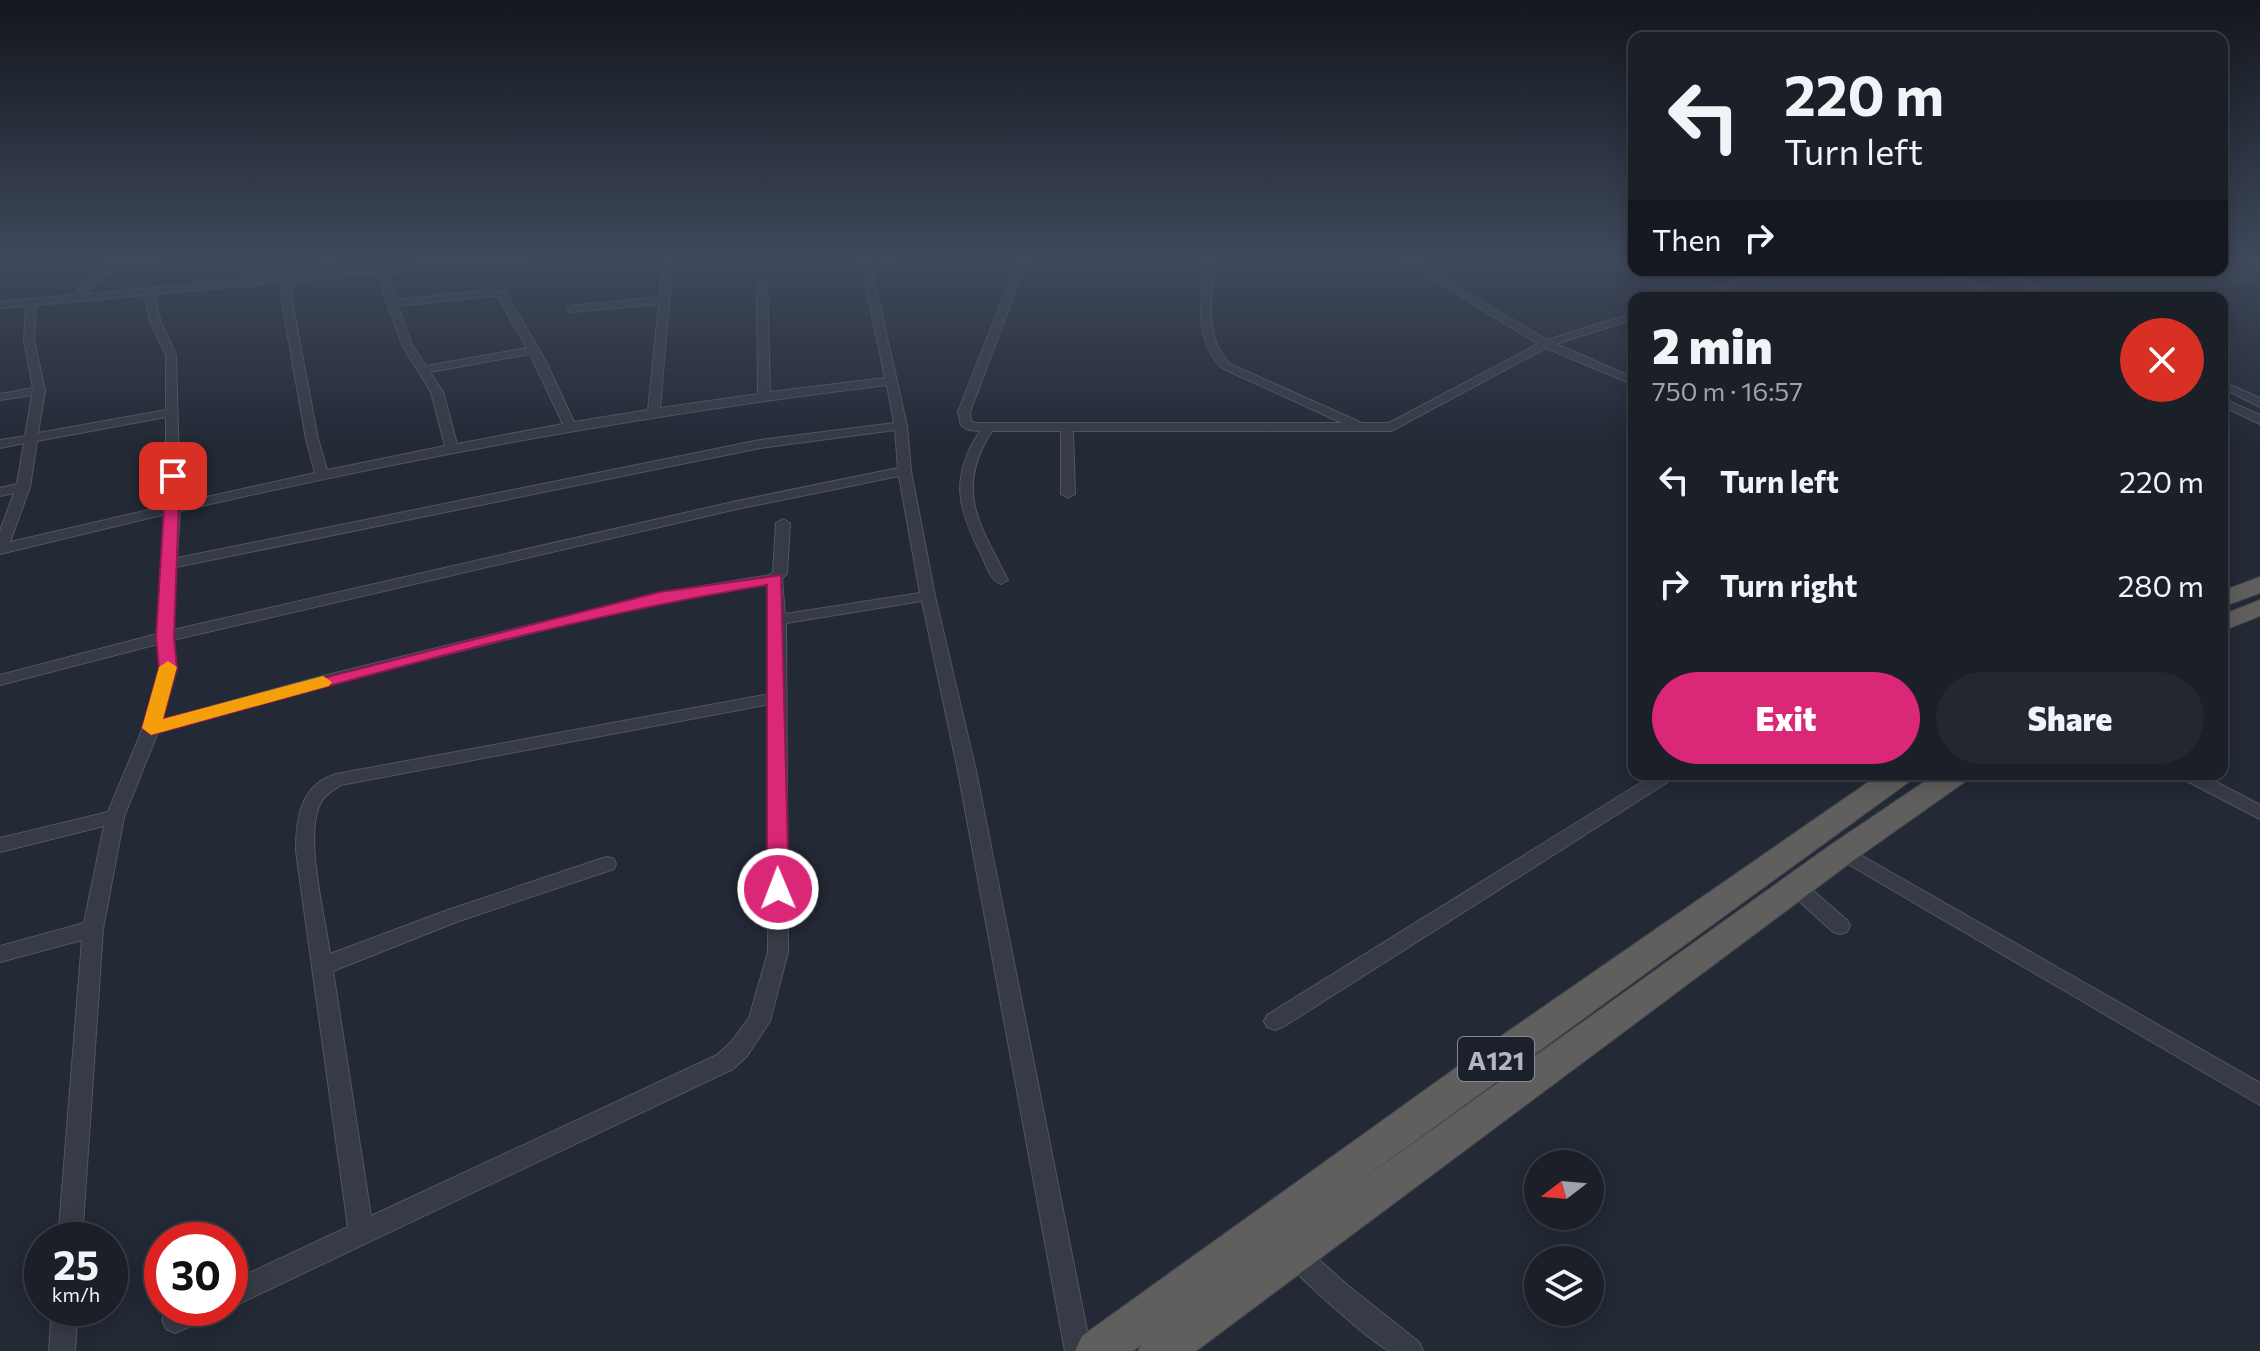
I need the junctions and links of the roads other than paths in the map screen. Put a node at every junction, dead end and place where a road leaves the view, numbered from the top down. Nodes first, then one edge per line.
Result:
1 (30, 320) edge
2 (155, 320) edge
3 (291, 320) edge
4 (398, 320) edge
5 (516, 320) edge
6 (662, 320) edge
7 (763, 320) edge
8 (878, 320) edge
9 (999, 320) edge
10 (1206, 320) edge
11 (1506, 320) edge
12 (1621, 320) edge
13 (1546, 344) junction
14 (533, 350) junction
15 (424, 370) junction
16 (1628, 379) edge
17 (890, 381) junction
18 (39, 391) junction
19 (764, 394) junction
20 (0, 397) edge
21 (2228, 400) edge
22 (2228, 402) edge
23 (2259, 405) edge
24 (654, 411) junction
25 (173, 412) junction
26 (2246, 413) junction
27 (2260, 420) edge
28 (569, 425) junction
29 (901, 426) junction
30 (1364, 428) junction
31 (987, 429) junction
32 (1067, 429) junction
33 (33, 437) junction
34 (0, 444) edge
35 (452, 448) junction
36 (905, 471) junction
37 (322, 477) junction
38 (23, 487) junction
39 (0, 492) edge
40 (1068, 494) dead end
41 (173, 508) junction
42 (783, 523) dead end
43 (0, 550) edge
44 (170, 564) junction
45 (775, 579) junction
46 (1001, 580) dead end
47 (2260, 584) edge
48 (928, 596) junction
49 (2228, 597) edge
50 (2259, 609) edge
51 (778, 620) junction
52 (2228, 622) edge
53 (165, 637) junction
54 (0, 680) edge
55 (776, 698) junction
56 (151, 728) junction
57 (1658, 780) edge
58 (1892, 780) edge
59 (1947, 780) edge
60 (2198, 780) edge
61 (2260, 813) edge
62 (115, 817) junction
63 (0, 845) edge
64 (1843, 852) junction
65 (607, 864) dead end
66 (1796, 887) junction
67 (1840, 926) dead end
68 (93, 929) junction
69 (0, 954) edge
70 (322, 966) junction
71 (1275, 1021) dead end
72 (2260, 1095) edge
73 (71, 1222) edge
74 (361, 1234) junction
75 (1293, 1252) junction
76 (248, 1287) edge
77 (64, 1326) edge
78 (62, 1351) edge
79 (1078, 1351) edge
80 (1097, 1351) edge
81 (1160, 1351) edge
82 (1410, 1351) edge

1 - 18 street
2 - 25 street
3 - 37 street
4 - 15 street
5 - 14 street
6 - 24 street
7 - 19 street
8 - 17 street
9 - 31 street
10 - 30 street
11 - 13 street
12 - 13 street
13 - 16 street
13 - 30 street
14 - 15 street
14 - 28 street
15 - 35 street
17 - 19 street
17 - 29 street
18 - 20 street
18 - 33 street
19 - 24 street
21 - 23 street
22 - 26 street
23 - 26 street
24 - 28 street
25 - 33 street
25 - 41 street
26 - 27 street
28 - 35 street
29 - 36 street
29 - 44 street
30 - 32 street
31 - 32 street
31 - 46 street
32 - 40 street
33 - 34 street
33 - 38 street
35 - 37 street
36 - 48 street
36 - 53 street
37 - 41 street
38 - 39 street
38 - 43 street
41 - 43 street
41 - 44 street
42 - 45 street
44 - 53 street
45 - 51 street
45 - 56 street
47 - 49 highway
48 - 51 street
48 - 79 street
50 - 52 highway
51 - 55 street
53 - 54 street
53 - 56 street
55 - 70 street
55 - 74 street
56 - 62 street
57 - 71 street
58 - 80 highway, A121
59 - 64 highway, A121
60 - 61 street
62 - 63 street
62 - 68 street
64 - 66 highway, A121
64 - 72 street
65 - 70 street
66 - 67 street
66 - 75 highway, A121
68 - 69 street
68 - 73 street
70 - 74 street
74 - 76 street
75 - 81 highway, A121
75 - 82 street
77 - 78 street

